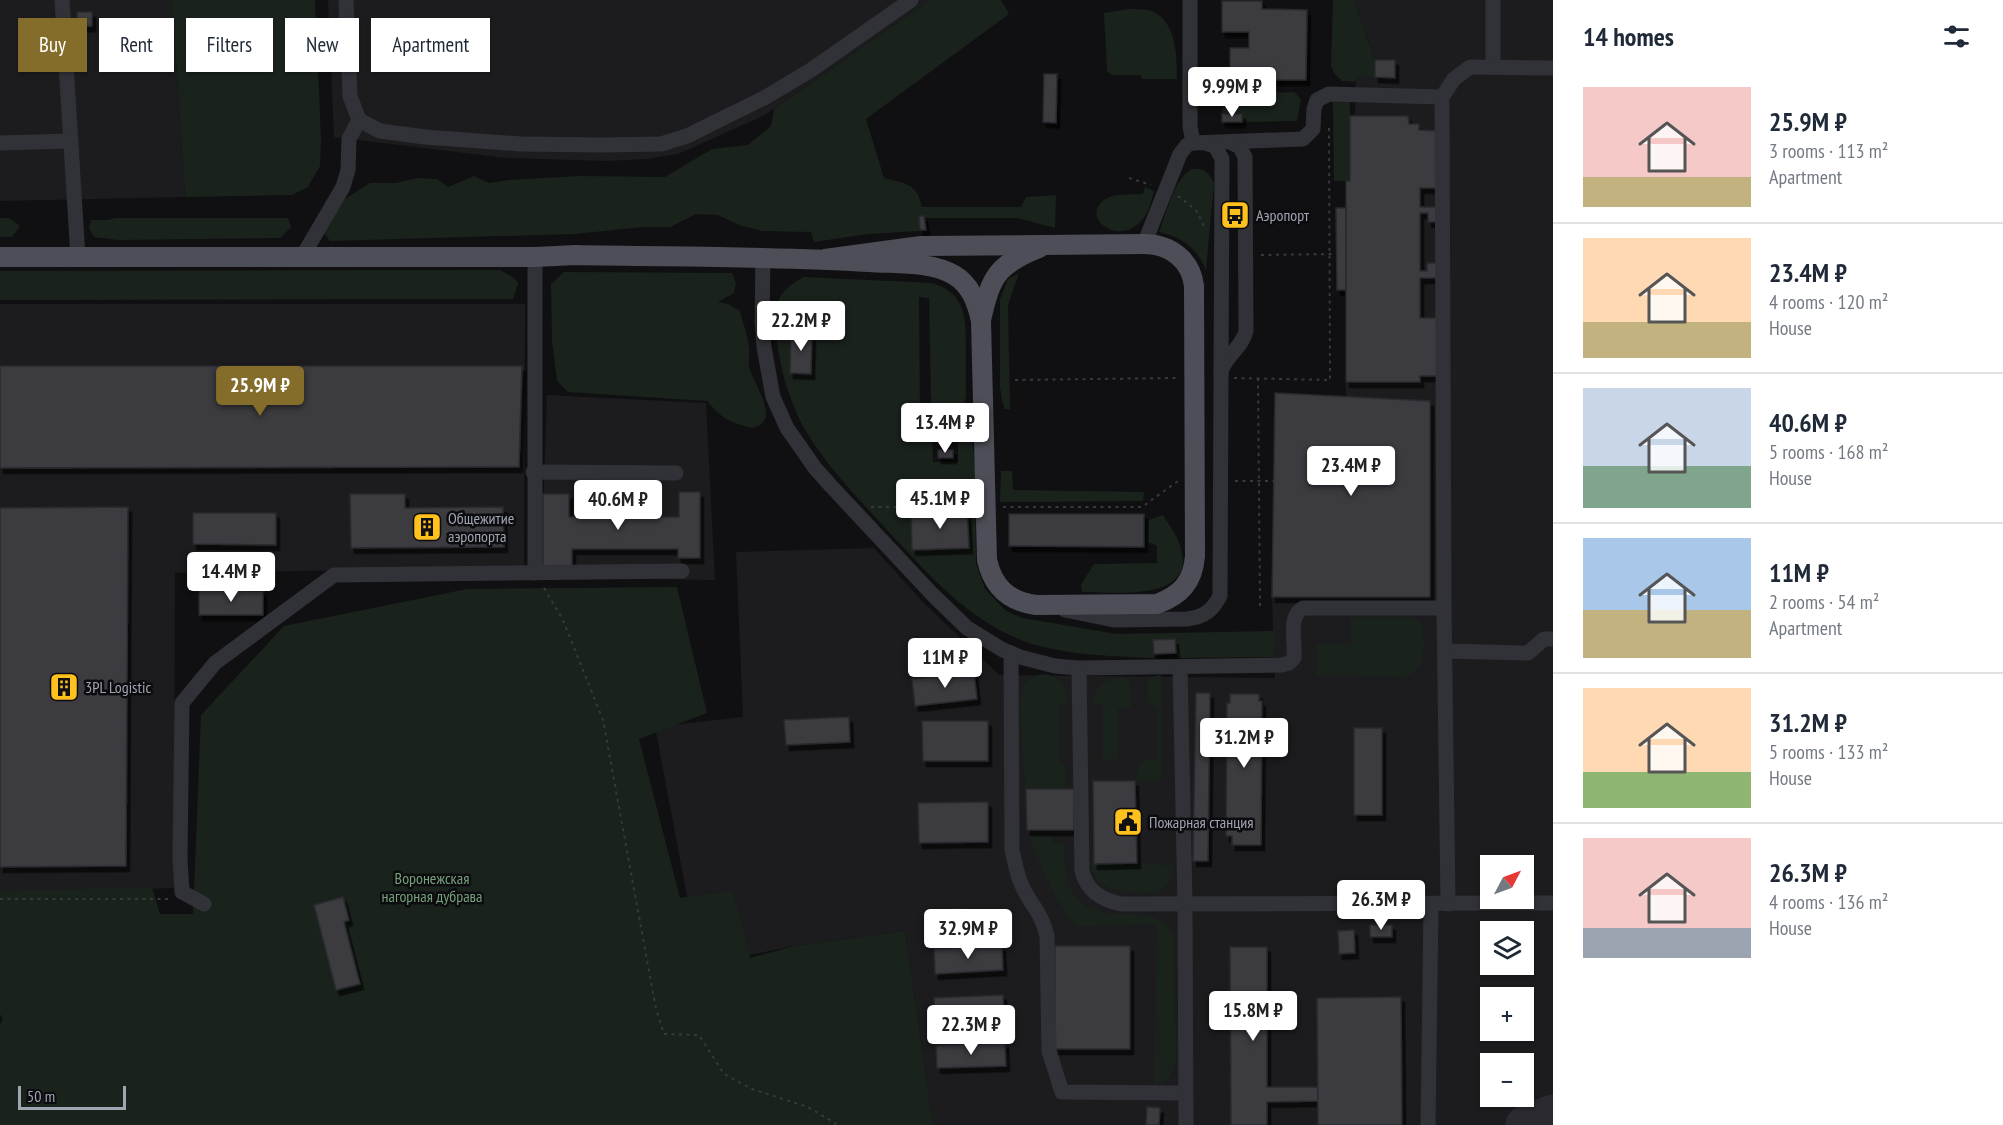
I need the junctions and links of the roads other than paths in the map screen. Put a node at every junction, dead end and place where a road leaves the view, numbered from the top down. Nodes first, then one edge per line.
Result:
1 (62, 0) edge
2 (346, 0) edge
3 (911, 0) edge
4 (1190, 0) edge
5 (1493, 0) edge
6 (1493, 67) junction
7 (1553, 68) edge
8 (1442, 97) junction
9 (358, 120) junction
10 (70, 141) junction
11 (1230, 142) junction
12 (0, 143) edge
13 (1199, 143) junction
14 (1050, 244) junction
15 (1144, 244) junction
16 (0, 257) edge
17 (78, 257) junction
18 (302, 257) junction
19 (535, 257) junction
20 (763, 258) junction
21 (825, 259) junction
22 (981, 321) junction
23 (1221, 376) junction
24 (533, 472) junction
25 (676, 473) dead end
26 (682, 571) dead end
27 (535, 573) junction
28 (1036, 605) junction
29 (1444, 608) junction
30 (1553, 639) edge
31 (1445, 651) junction
32 (1011, 653) junction
33 (1079, 668) junction
34 (1180, 668) junction
35 (1185, 903) junction
36 (1553, 903) edge
37 (204, 904) dead end
38 (1431, 904) junction
39 (1448, 904) junction
40 (1185, 1093) junction
41 (1185, 1125) edge
42 (1428, 1125) edge

1 - 10 street
2 - 9 street
3 - 9 street
4 - 13 street
5 - 6 street
6 - 7 street
6 - 8 street
8 - 11 street
8 - 29 street
9 - 18 street
10 - 12 street
10 - 17 street
11 - 13 street
11 - 23 street
13 - 15 street
13 - 23 street
14 - 15 main road
14 - 21 main road
14 - 22 main road
15 - 28 main road
16 - 17 main road
17 - 18 main road
18 - 19 main road
19 - 20 main road
19 - 24 street
20 - 21 main road
20 - 32 street
21 - 22 main road
22 - 28 main road
23 - 28 street
24 - 25 street
24 - 27 street
26 - 27 street
27 - 37 street
29 - 31 street
29 - 34 street
30 - 31 street
31 - 39 street
32 - 33 street
32 - 40 street
33 - 34 street
33 - 35 street
34 - 35 street
35 - 38 street
35 - 40 street
36 - 39 street
38 - 39 street
38 - 42 street
40 - 41 street

